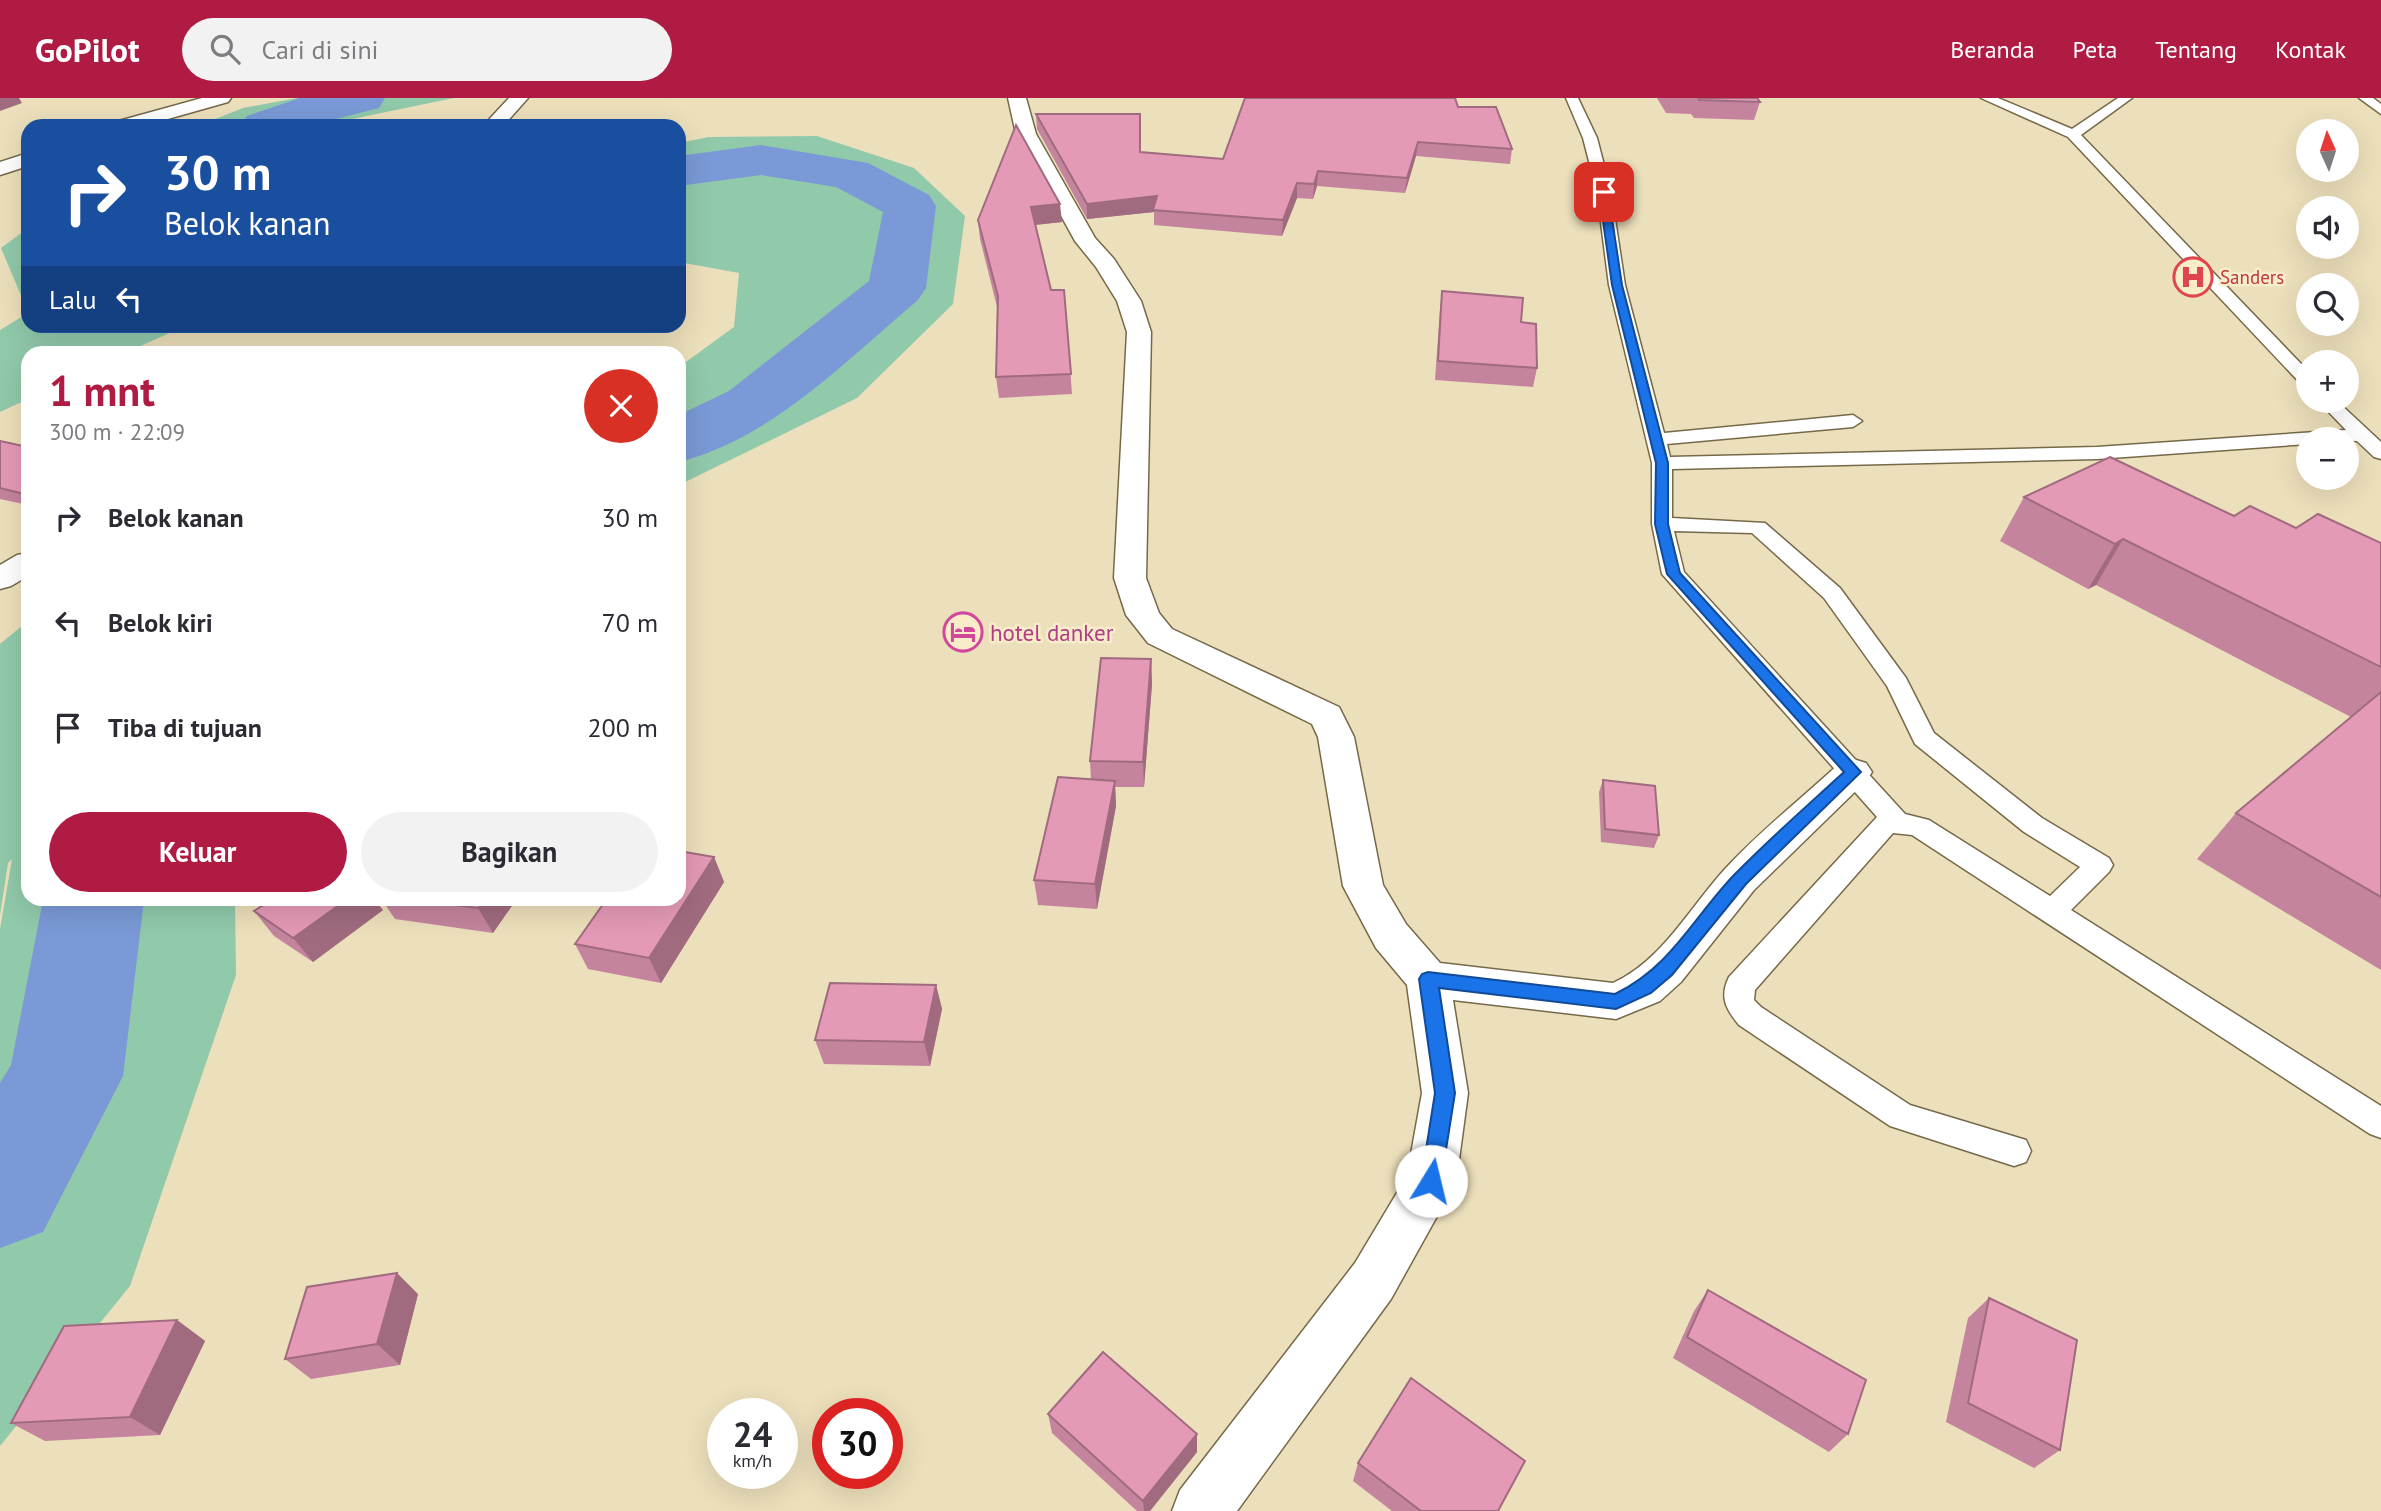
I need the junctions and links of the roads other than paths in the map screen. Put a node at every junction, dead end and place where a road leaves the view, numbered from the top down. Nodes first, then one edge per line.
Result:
1 (222, 98) edge
2 (519, 98) edge
3 (1017, 98) edge
4 (1572, 98) edge
5 (1987, 98) edge
6 (2126, 98) edge
7 (2365, 98) edge
8 (2381, 110) edge
9 (147, 119) edge
10 (500, 119) edge
11 (2073, 134) junction
12 (21, 162) edge
13 (0, 169) edge
14 (2296, 368) edge
15 (2339, 413) edge
16 (1853, 421) dead end
17 (2360, 435) junction
18 (1656, 439) junction
19 (2381, 453) edge
20 (1662, 463) junction
21 (1662, 524) junction
22 (21, 566) edge
23 (0, 579) edge
24 (1853, 772) junction
25 (1898, 822) junction
26 (2052, 912) junction
27 (1428, 979) junction
28 (2381, 1124) edge
29 (2014, 1151) dead end
30 (1201, 1511) edge

1 - 9 main road
2 - 10 main road
3 - 27 main road
4 - 18 lane
5 - 11 lane
6 - 11 lane
7 - 8 lane
11 - 14 lane
12 - 13 main road
15 - 17 lane
16 - 18 lane
17 - 19 lane
17 - 20 lane
18 - 20 lane
20 - 21 lane
21 - 24 lane
21 - 26 lane
22 - 23 main road
24 - 25 lane
24 - 27 main road
25 - 26 lane
25 - 29 lane
26 - 28 lane
27 - 30 main road

